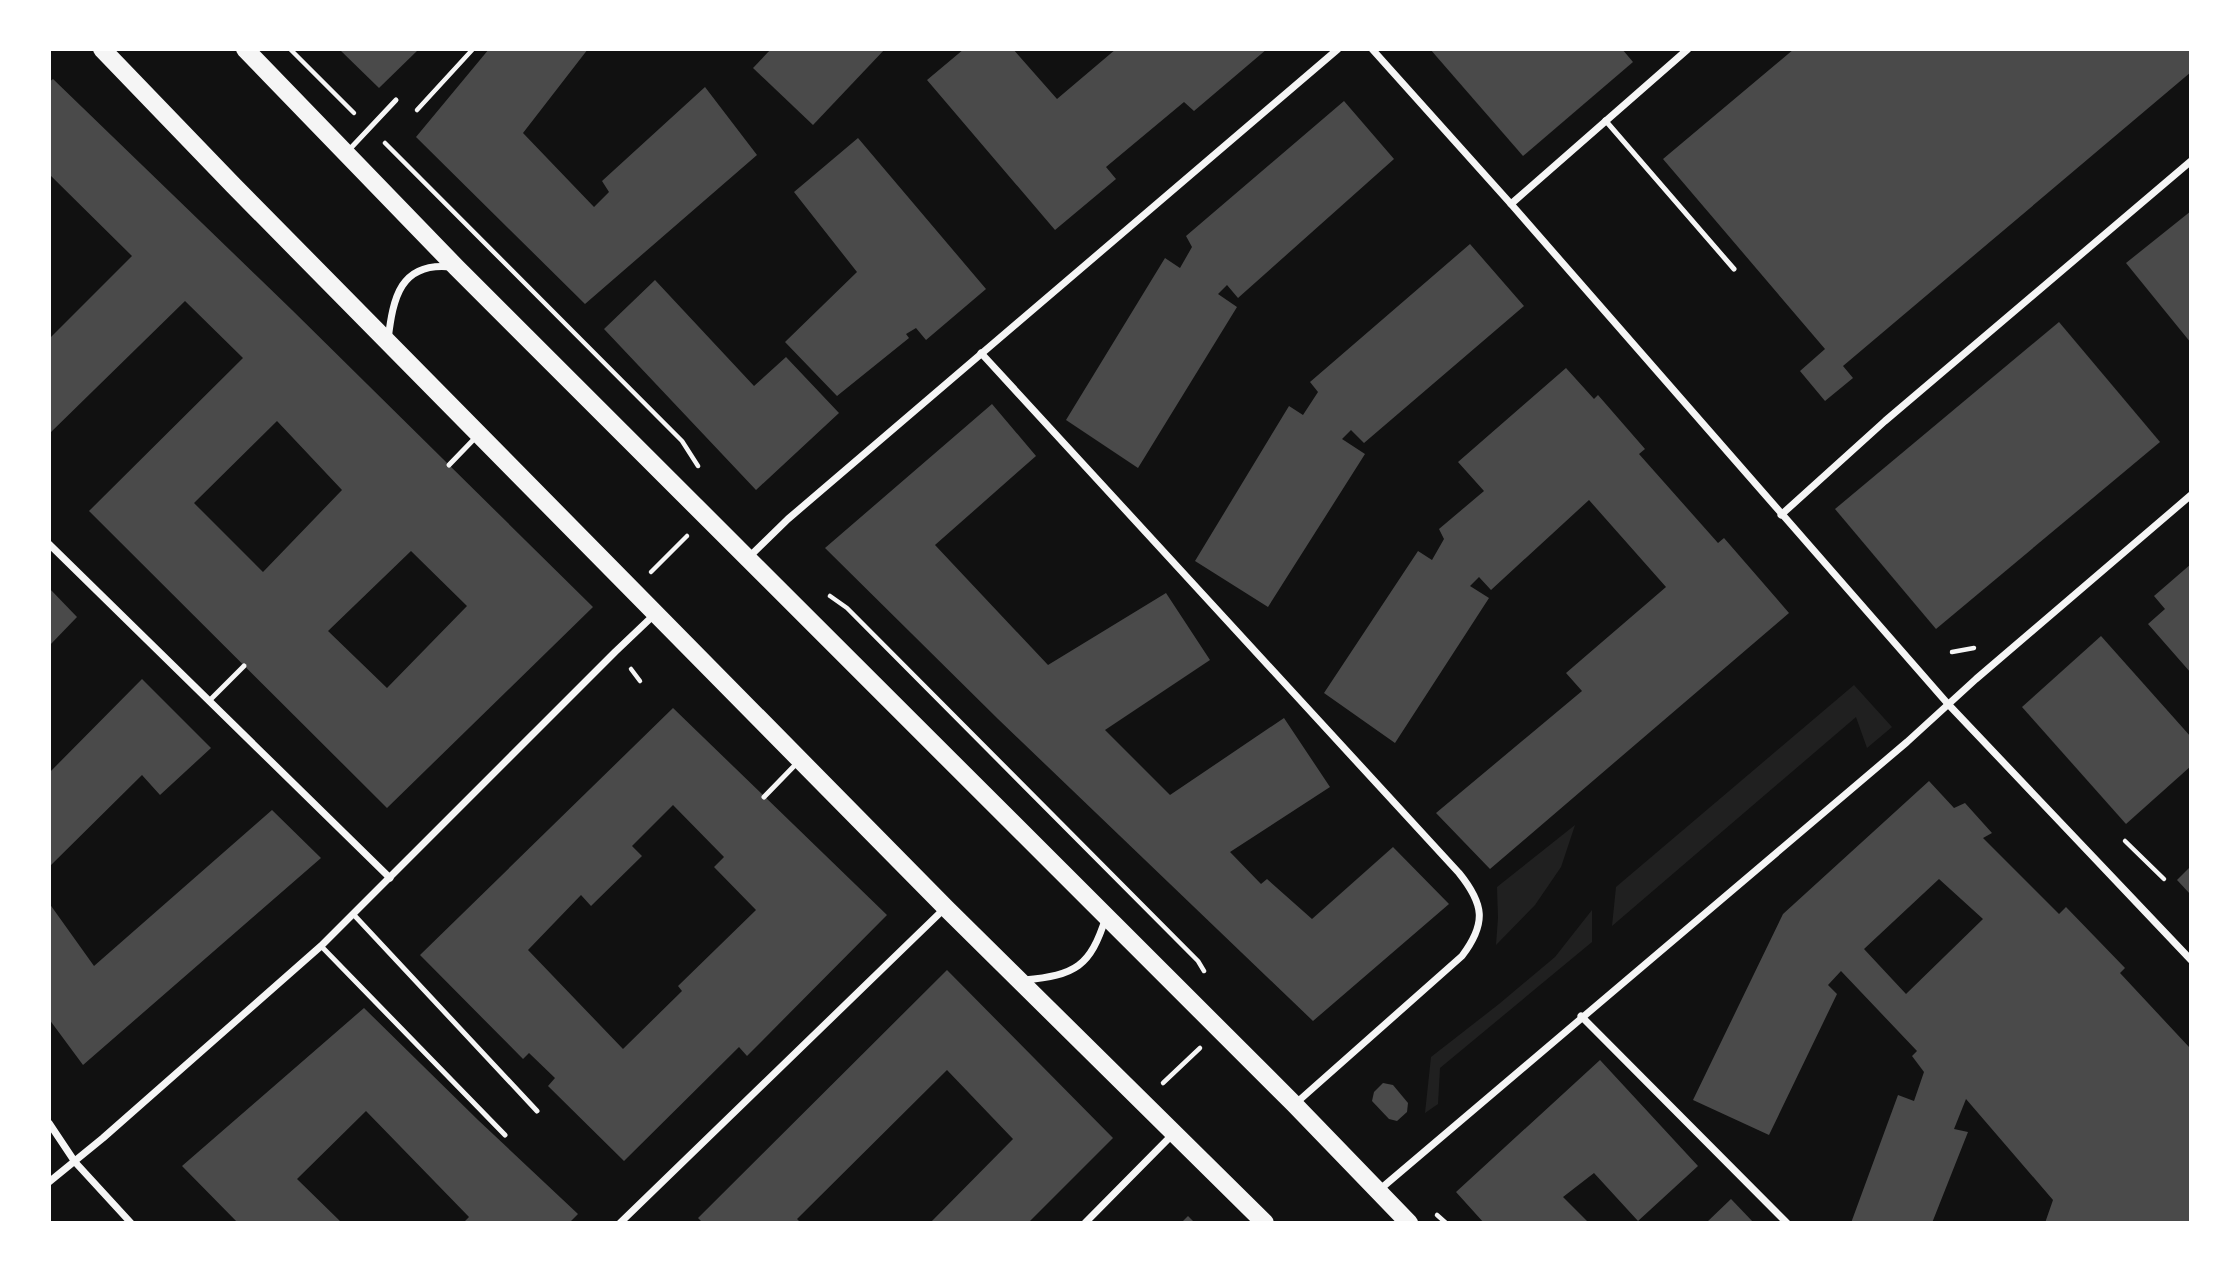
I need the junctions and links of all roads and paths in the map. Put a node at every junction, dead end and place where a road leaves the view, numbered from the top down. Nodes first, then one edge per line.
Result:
1 (102, 49) edge
2 (245, 49) edge
3 (290, 49) edge
4 (472, 49) edge
5 (1338, 49) edge
6 (1372, 49) edge
7 (1688, 49) edge
8 (396, 100) dead end
9 (413, 116) dead end
10 (1605, 120) junction
11 (369, 128) junction
12 (345, 154) junction
13 (2191, 161) edge
14 (1511, 204) junction
15 (456, 267) junction
16 (1734, 269) dead end
17 (388, 340) junction
18 (981, 354) junction
19 (480, 434) junction
20 (449, 465) dead end
21 (703, 472) dead end
22 (2191, 495) edge
23 (1781, 515) junction
24 (690, 532) dead end
25 (49, 544) edge
26 (747, 559) junction
27 (650, 572) dead end
28 (656, 613) junction
29 (244, 666) dead end
30 (628, 666) dead end
31 (640, 681) dead end
32 (209, 701) junction
33 (1948, 704) junction
34 (800, 760) junction
35 (764, 797) dead end
36 (2124, 841) dead end
37 (390, 878) junction
38 (2164, 879) dead end
39 (946, 908) junction
40 (354, 915) junction
41 (1106, 916) junction
42 (321, 946) junction
43 (2191, 960) edge
44 (1020, 980) junction
45 (1581, 1016) junction
46 (1200, 1048) dead end
47 (1160, 1086) dead end
48 (1294, 1104) junction
49 (537, 1111) dead end
50 (49, 1123) edge
51 (1173, 1134) junction
52 (505, 1135) dead end
53 (75, 1162) junction
54 (49, 1182) edge
55 (1377, 1191) junction
56 (131, 1223) edge
57 (620, 1223) edge
58 (1085, 1223) edge
59 (1265, 1223) edge
60 (1409, 1223) edge
61 (1787, 1223) edge

1 - 17 main road
2 - 12 main road
3 - 11 path
4 - 9 path
5 - 18 street
6 - 14 street
7 - 10 street
8 - 11 lane
10 - 14 street
10 - 16 lane
11 - 12 lane
11 - 21 path
12 - 15 main road
13 - 23 street
14 - 23 street
15 - 17 street
15 - 26 main road
17 - 19 main road
18 - 26 street
18 - 48 street
19 - 20 lane
19 - 28 main road
22 - 33 street
23 - 33 street
24 - 27 path
25 - 32 street
26 - 41 main road
28 - 34 main road
28 - 37 street
29 - 32 lane
30 - 31 path
32 - 37 street
33 - 43 street
33 - 45 street
34 - 35 lane
34 - 39 main road
36 - 38 path
37 - 40 street
39 - 44 main road
39 - 57 street
40 - 42 street
40 - 49 lane
41 - 44 street
41 - 48 main road
42 - 52 lane
42 - 53 street
44 - 51 main road
45 - 55 street
45 - 61 street
46 - 47 path
48 - 55 main road
50 - 53 street
51 - 58 street
51 - 59 main road
53 - 54 street
53 - 56 street
55 - 60 main road

